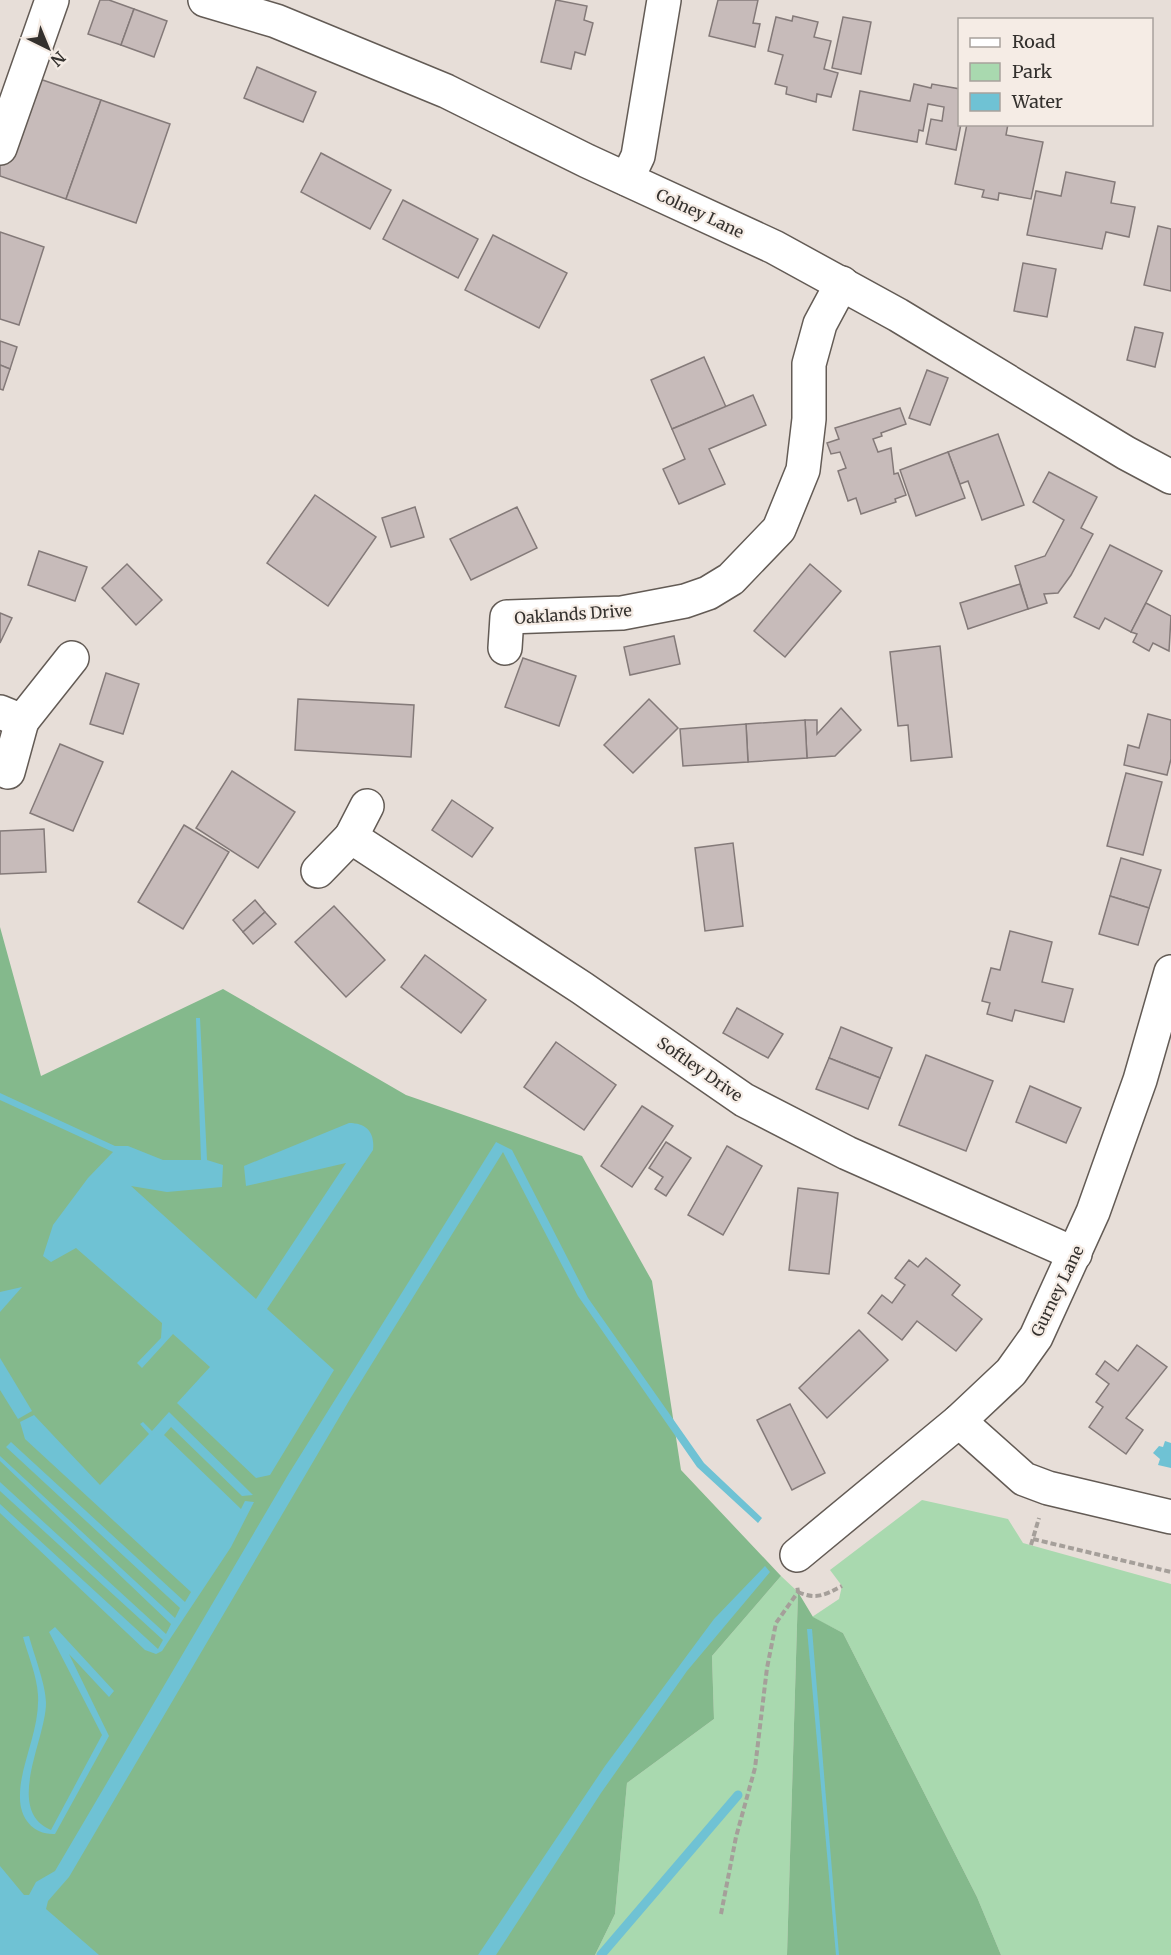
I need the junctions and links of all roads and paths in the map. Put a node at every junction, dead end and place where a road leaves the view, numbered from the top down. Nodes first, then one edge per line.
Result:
1 (52, 0) edge
2 (205, 0) edge
3 (664, 0) edge
4 (0, 148) edge
5 (627, 180) junction
6 (842, 283) junction
7 (1171, 477) edge
8 (505, 648) dead end
9 (72, 658) dead end
10 (11, 716) edge
11 (8, 772) dead end
12 (367, 806) dead end
13 (351, 837) junction
14 (318, 871) dead end
15 (1171, 972) edge
16 (1075, 1254) junction
17 (959, 1421) junction
18 (1171, 1517) edge
19 (1031, 1545) dead end
20 (797, 1555) dead end
21 (1171, 1572) edge
22 (842, 1586) dead end
23 (721, 1914) dead end

1 - 4 street
2 - 5 street, Colney Lane
3 - 5 street
5 - 6 street, Colney Lane
6 - 7 street, Colney Lane
6 - 8 street, Oaklands Drive
9 - 10 street
10 - 11 street
12 - 13 street
13 - 14 street
13 - 16 street, Softley Drive
15 - 16 street, Gurney Lane
16 - 17 street, Gurney Lane
17 - 18 street
17 - 20 street, Gurney Lane
19 - 21 path
22 - 23 path

